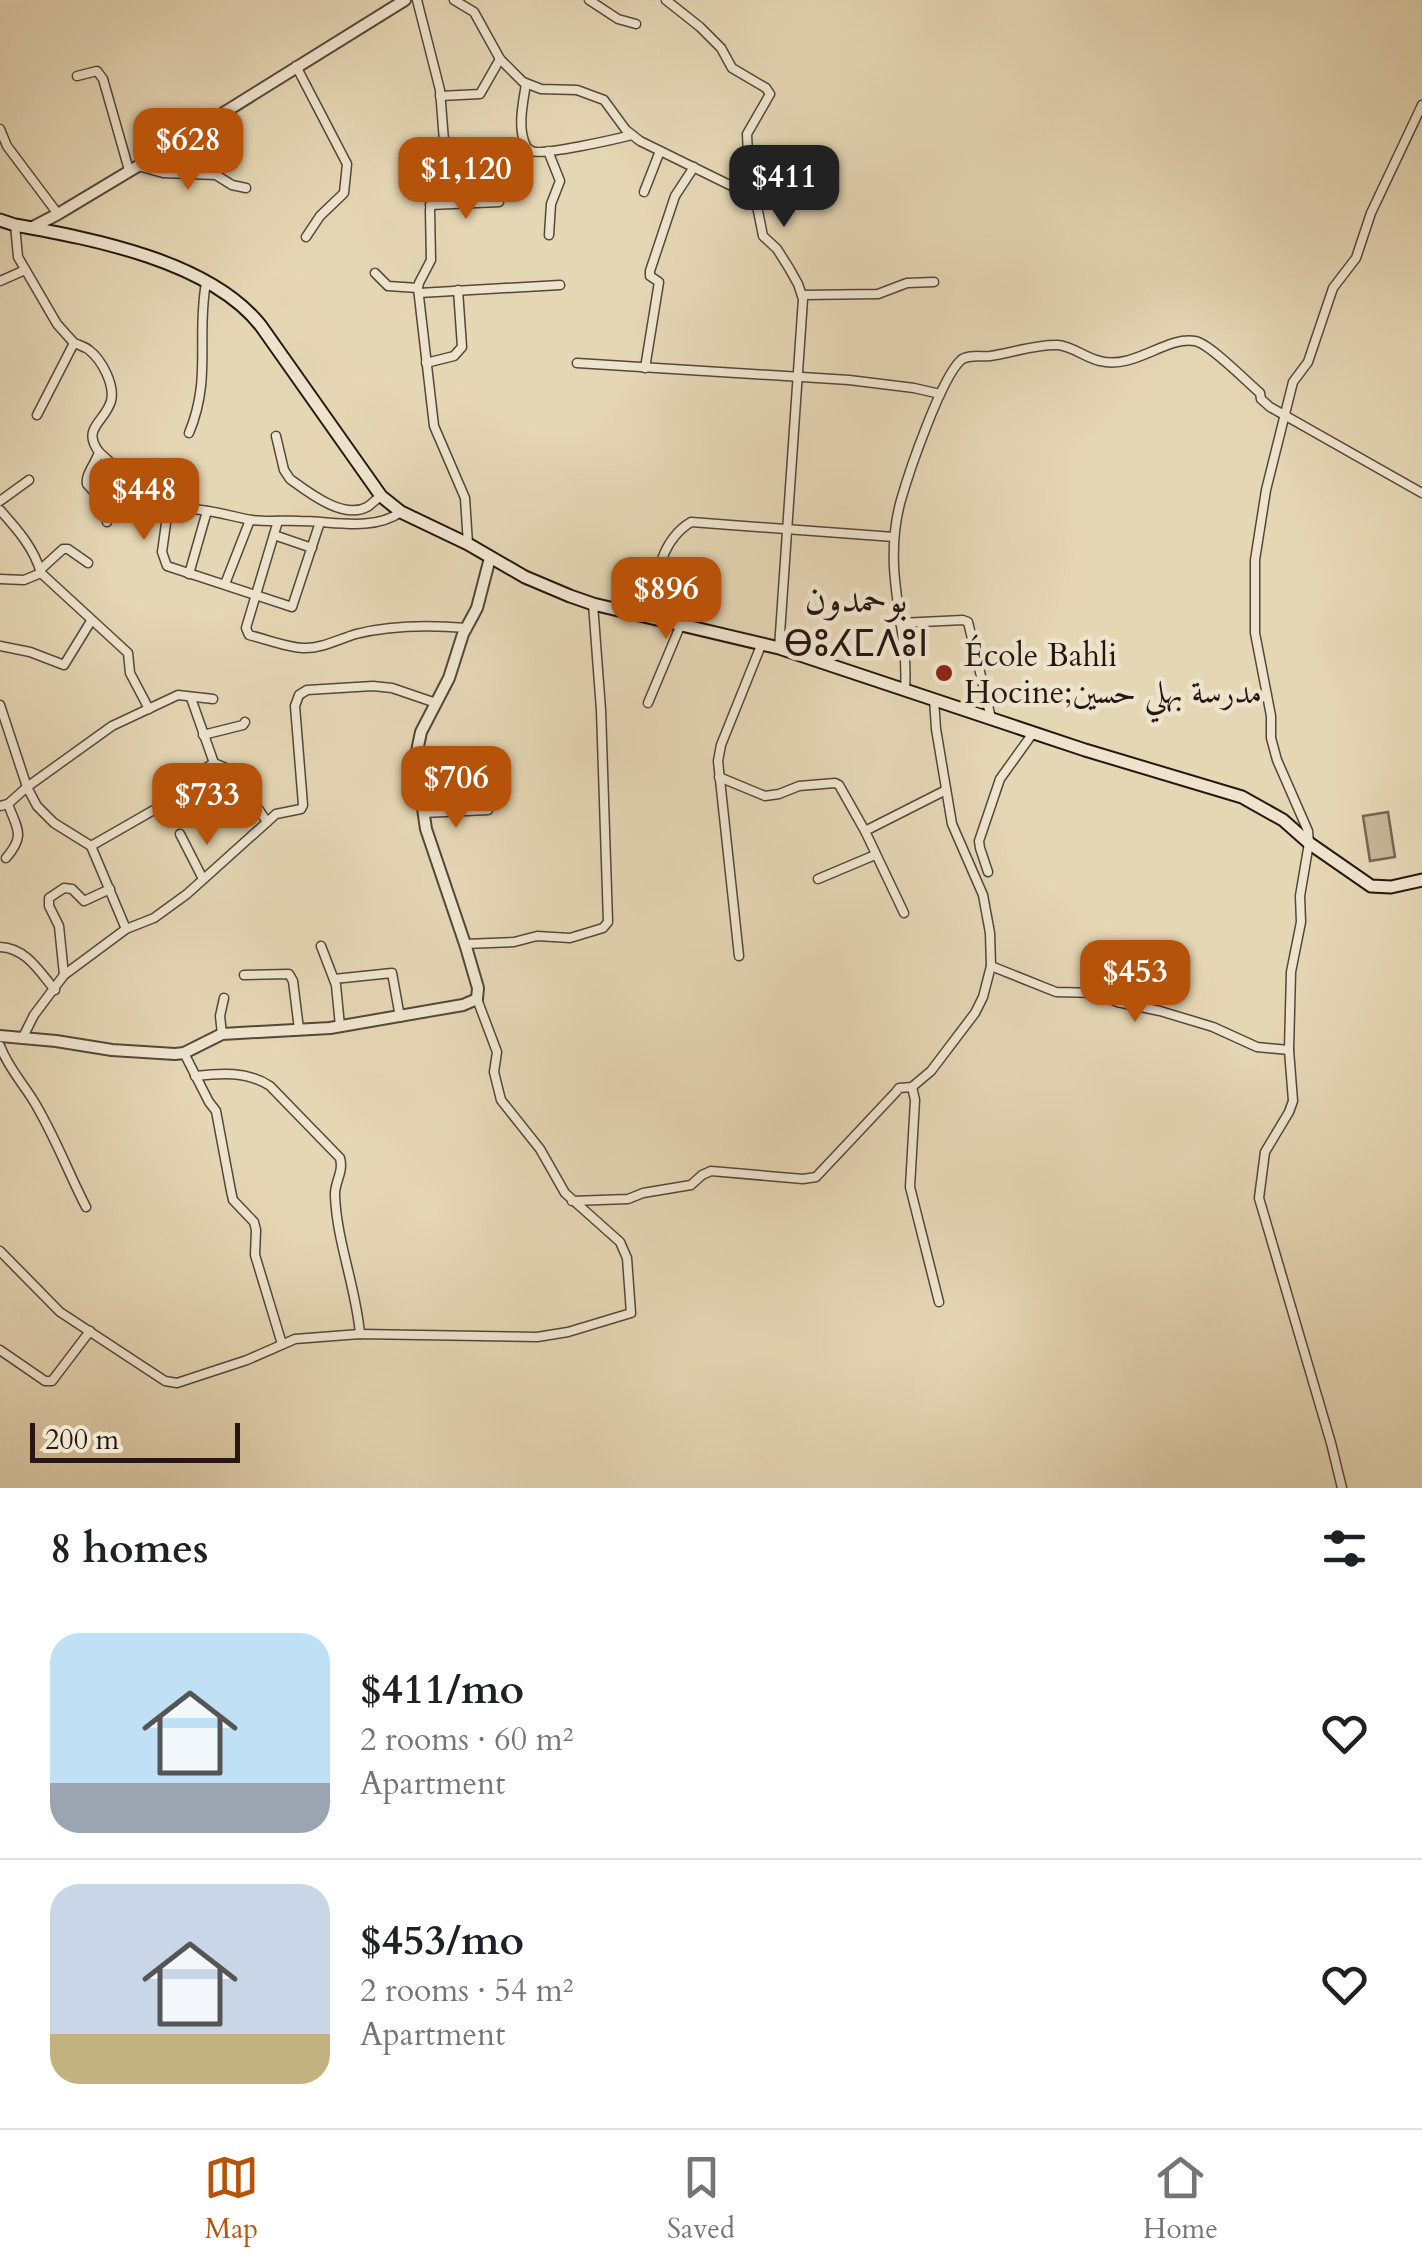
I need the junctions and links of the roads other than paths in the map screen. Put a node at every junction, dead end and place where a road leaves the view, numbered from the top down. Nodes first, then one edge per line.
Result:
1 (405, 0) edge
2 (416, 0) edge
3 (454, 0) edge
4 (482, 0) edge
5 (589, 0) edge
6 (666, 0) edge
7 (474, 12) junction
8 (636, 24) dead end
9 (500, 59) junction
10 (296, 66) junction
11 (77, 76) dead end
12 (526, 84) junction
13 (440, 96) junction
14 (1422, 104) edge
15 (0, 128) edge
16 (632, 136) junction
17 (548, 151) junction
18 (660, 151) junction
19 (694, 167) junction
20 (134, 168) junction
21 (246, 188) dead end
22 (644, 192) dead end
23 (750, 195) junction
24 (500, 202) dead end
25 (430, 205) junction
26 (58, 214) junction
27 (0, 220) edge
28 (15, 226) junction
29 (30, 228) junction
30 (549, 235) dead end
31 (306, 237) dead end
32 (25, 270) junction
33 (375, 273) dead end
34 (0, 281) edge
35 (934, 282) dead end
36 (206, 283) junction
37 (560, 285) dead end
38 (458, 290) junction
39 (419, 291) junction
40 (802, 295) junction
41 (74, 343) junction
42 (426, 362) junction
43 (577, 363) dead end
44 (644, 368) junction
45 (797, 376) junction
46 (940, 394) junction
47 (37, 415) dead end
48 (1284, 415) junction
49 (189, 433) dead end
50 (276, 436) dead end
51 (99, 452) junction
52 (30, 480) dead end
53 (131, 481) dead end
54 (1422, 493) edge
55 (380, 496) junction
56 (0, 501) edge
57 (0, 510) edge
58 (207, 511) junction
59 (401, 512) junction
60 (250, 520) junction
61 (278, 520) junction
62 (107, 522) dead end
63 (320, 522) junction
64 (786, 530) junction
65 (274, 534) junction
66 (894, 537) junction
67 (468, 544) junction
68 (312, 548) junction
69 (490, 558) junction
70 (88, 564) dead end
71 (41, 571) junction
72 (189, 574) junction
73 (0, 579) edge
74 (225, 584) junction
75 (256, 595) junction
76 (593, 604) junction
77 (650, 617) junction
78 (91, 621) junction
79 (900, 623) junction
80 (682, 624) junction
81 (467, 628) junction
82 (762, 643) junction
83 (0, 646) edge
84 (778, 648) junction
85 (905, 688) junction
86 (191, 698) junction
87 (934, 698) junction
88 (213, 699) dead end
89 (648, 702) dead end
90 (436, 703) junction
91 (0, 705) edge
92 (149, 710) junction
93 (992, 718) junction
94 (2, 721) edge
95 (245, 722) dead end
96 (1033, 733) junction
97 (203, 735) junction
98 (214, 763) junction
99 (719, 776) junction
100 (27, 787) junction
101 (946, 790) junction
102 (4, 805) edge
103 (488, 810) dead end
104 (423, 813) junction
105 (266, 822) junction
106 (865, 831) junction
107 (180, 834) dead end
108 (1309, 843) junction
109 (91, 846) junction
110 (875, 855) junction
111 (6, 858) dead end
112 (988, 872) dead end
113 (818, 879) dead end
114 (203, 880) junction
115 (1422, 880) edge
116 (110, 889) junction
117 (904, 913) dead end
118 (126, 929) junction
119 (465, 944) junction
120 (321, 946) dead end
121 (0, 947) edge
122 (739, 956) dead end
123 (991, 966) junction
124 (64, 975) junction
125 (244, 975) dead end
126 (334, 979) junction
127 (55, 990) junction
128 (224, 998) dead end
129 (477, 999) junction
130 (400, 1017) junction
131 (340, 1026) junction
132 (299, 1029) junction
133 (222, 1034) junction
134 (0, 1036) edge
135 (22, 1040) junction
136 (0, 1046) edge
137 (1289, 1050) junction
138 (184, 1054) junction
139 (195, 1076) junction
140 (912, 1087) junction
141 (572, 1201) junction
142 (86, 1207) dead end
143 (0, 1251) edge
144 (939, 1302) dead end
145 (90, 1332) junction
146 (360, 1334) junction
147 (282, 1344) junction
148 (0, 1350) edge
149 (1342, 1488) edge

1 - 10 street
2 - 13 street
3 - 7 street
4 - 7 street
5 - 8 street
6 - 23 street
7 - 9 street
9 - 12 street
9 - 13 street
10 - 20 street
10 - 31 street
11 - 20 street
12 - 16 street
12 - 17 street
13 - 25 street
14 - 48 street
15 - 26 street
16 - 17 street
16 - 18 street
17 - 30 street
18 - 19 street
18 - 22 street
19 - 23 street
19 - 44 street
20 - 21 street
20 - 26 street
23 - 40 street
24 - 25 street
25 - 39 street
26 - 29 street
27 - 28 main road
28 - 29 main road
28 - 32 street
29 - 36 main road
32 - 34 street
32 - 41 street
33 - 39 street
35 - 40 street
36 - 49 street
36 - 55 main road
37 - 38 street
38 - 39 street
38 - 42 street
39 - 42 street
40 - 45 street
41 - 47 street
41 - 51 street
42 - 67 street
43 - 44 street
44 - 45 street
45 - 46 street
45 - 64 street
46 - 48 street
46 - 66 street
48 - 54 street
48 - 108 street
50 - 55 street
51 - 53 street
51 - 62 street
52 - 56 street
55 - 59 main road
57 - 71 street
58 - 60 street
58 - 72 street
58 - 72 street
59 - 63 street
59 - 67 main road
60 - 61 street
60 - 74 street
61 - 63 street
61 - 65 street
63 - 68 street
64 - 66 street
64 - 77 street
64 - 84 street
65 - 68 street
65 - 75 street
66 - 79 street
67 - 69 main road
68 - 75 street
69 - 76 main road
69 - 81 street
70 - 71 street
71 - 73 street
71 - 78 street
72 - 74 street
74 - 75 street
75 - 81 street
76 - 77 main road
76 - 119 street
77 - 80 main road
78 - 83 street
78 - 92 street
79 - 85 street
79 - 93 street
80 - 82 main road
80 - 89 street
81 - 90 street
82 - 84 main road
82 - 99 street
84 - 85 main road
85 - 87 main road
86 - 88 street
86 - 92 street
86 - 97 street
87 - 93 main road
87 - 101 street
90 - 104 street
90 - 105 street
91 - 94 street
92 - 100 street
93 - 96 main road
94 - 100 street
95 - 97 street
96 - 108 main road
96 - 112 street
97 - 98 street
98 - 105 street
98 - 109 street
99 - 106 street
99 - 122 street
100 - 102 street
100 - 109 street
101 - 106 street
101 - 123 street
102 - 111 street
103 - 104 street
104 - 119 street
105 - 114 street
106 - 110 street
107 - 114 street
108 - 115 main road
108 - 137 street
109 - 116 street
110 - 113 street
110 - 117 street
114 - 118 street
116 - 118 street
116 - 124 street
118 - 124 street
119 - 129 street
120 - 126 street
121 - 127 street
123 - 137 street
123 - 140 street
124 - 127 street
125 - 132 street
126 - 130 street
126 - 131 street
127 - 135 street
128 - 133 street
129 - 130 street
129 - 141 street
130 - 131 street
131 - 132 street
132 - 133 street
133 - 138 street
134 - 135 street
135 - 138 street
136 - 142 street
137 - 149 street
138 - 139 street
139 - 146 street
139 - 147 street
140 - 141 street
140 - 144 street
141 - 146 street
143 - 145 street
145 - 147 street
145 - 148 street
146 - 147 street

